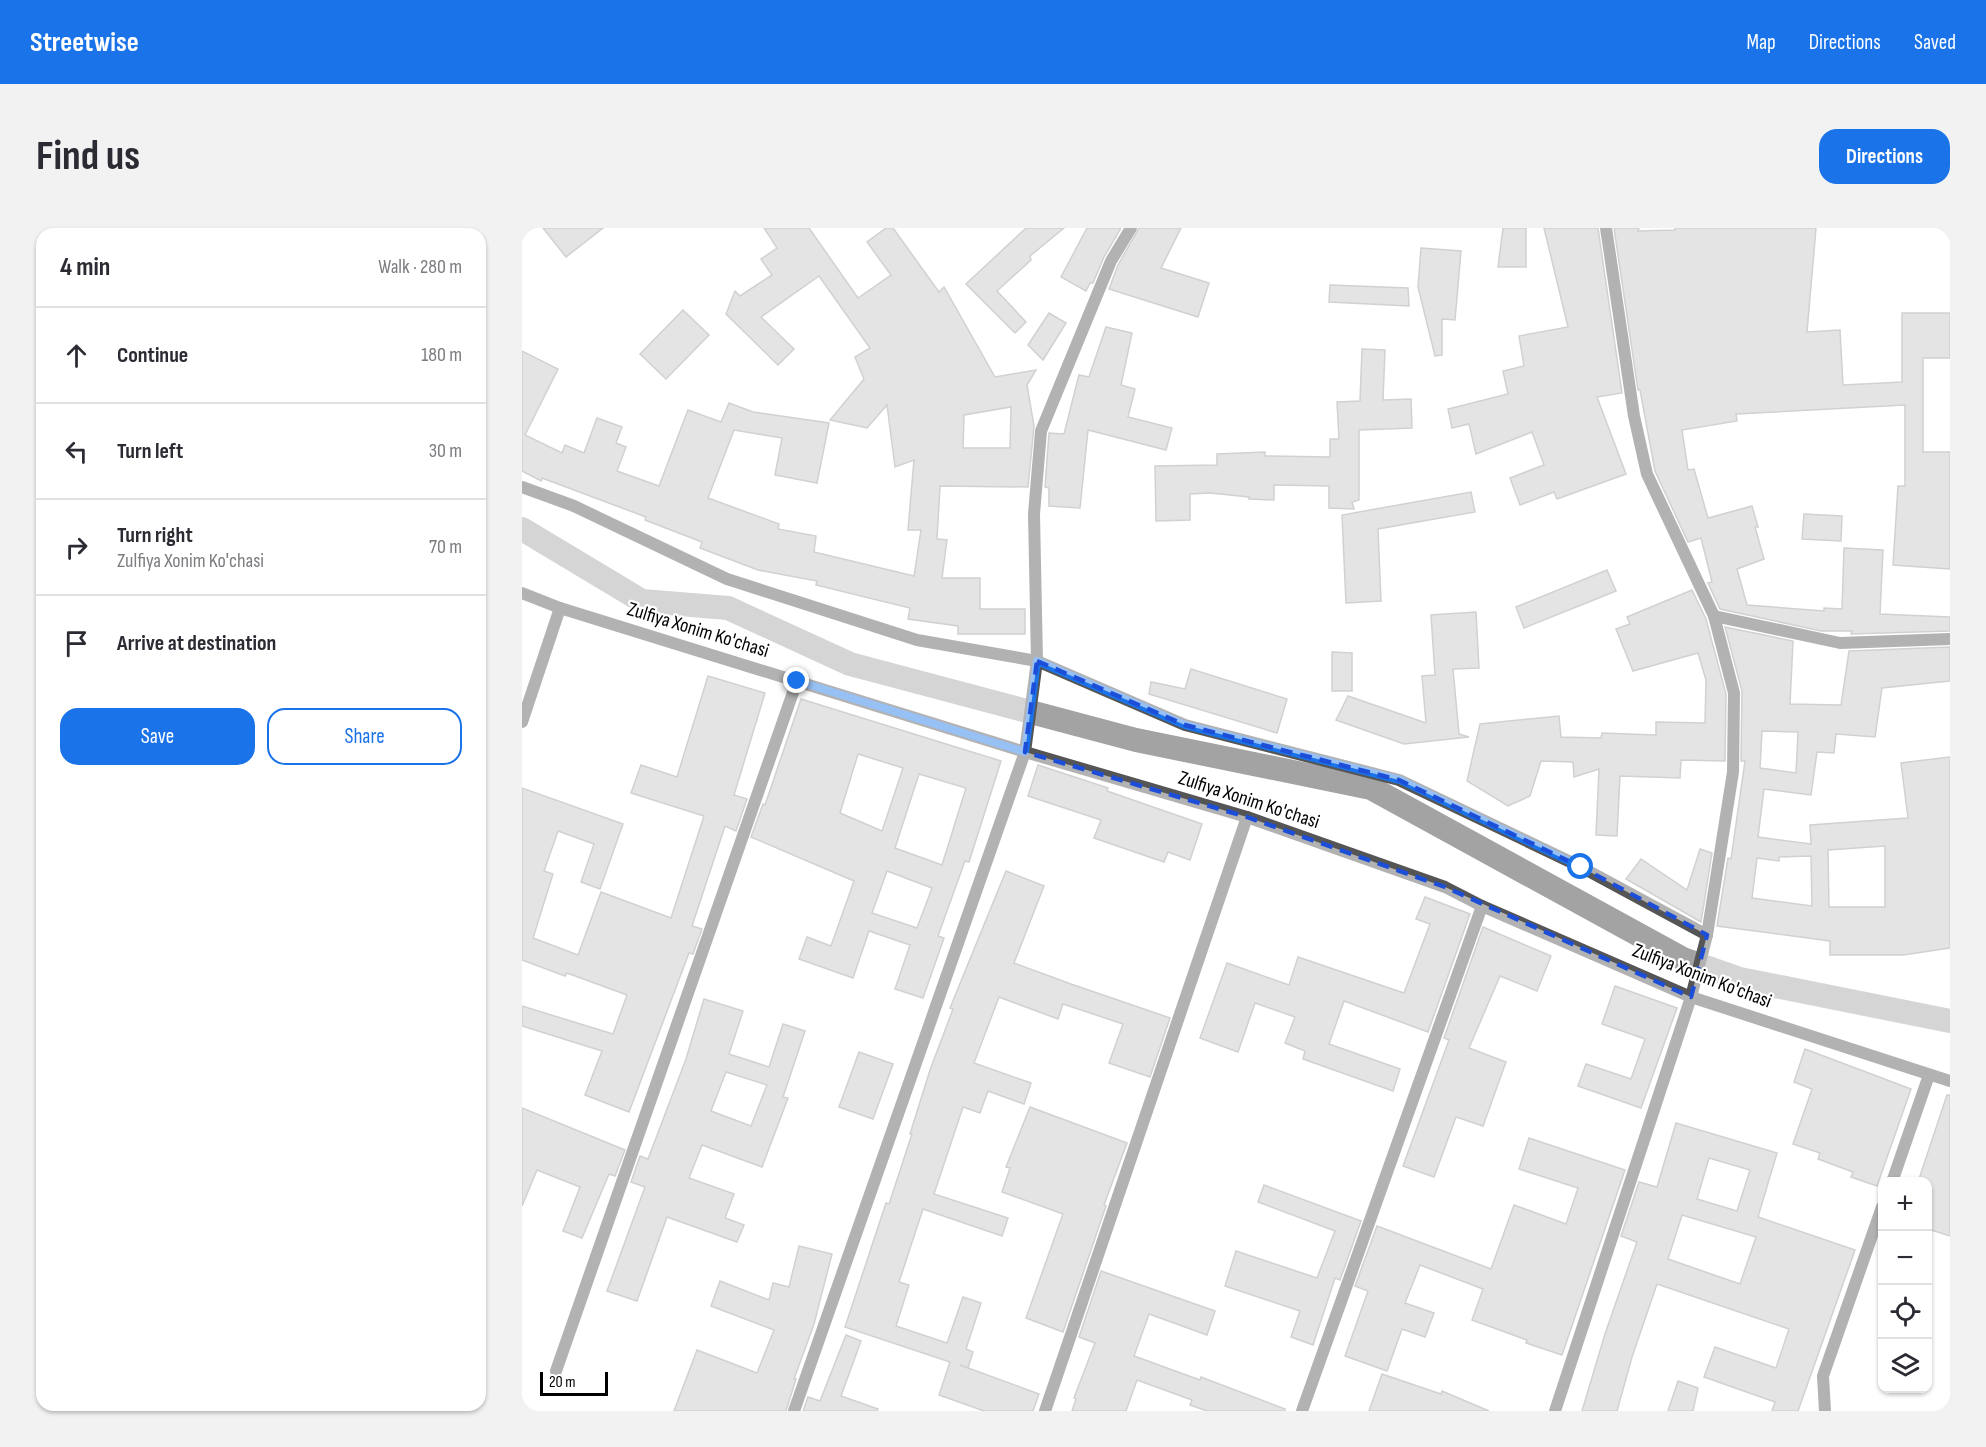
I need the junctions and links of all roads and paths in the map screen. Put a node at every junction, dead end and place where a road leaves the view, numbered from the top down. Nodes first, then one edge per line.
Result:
1 (1131, 228) edge
2 (1606, 228) edge
3 (522, 487) edge
4 (522, 593) edge
5 (560, 608) junction
6 (1714, 616) junction
7 (1950, 639) edge
8 (1037, 661) junction
9 (797, 681) junction
10 (522, 722) edge
11 (1025, 752) junction
12 (1247, 817) junction
13 (1482, 906) junction
14 (1707, 935) junction
15 (1692, 991) junction
16 (1929, 1075) junction
17 (1950, 1081) edge
18 (1894, 1177) edge
19 (1878, 1218) edge
20 (556, 1371) dead end
21 (794, 1411) edge
22 (1045, 1411) edge
23 (1302, 1411) edge
24 (1555, 1411) edge
25 (1825, 1411) edge

1 - 8 street
2 - 6 street
3 - 8 street
4 - 5 street, Zulfiya Xonim Ko'chasi
5 - 9 street, Zulfiya Xonim Ko'chasi
5 - 10 street
6 - 7 street
6 - 14 street
8 - 11 street
8 - 14 street
9 - 11 street, Zulfiya Xonim Ko'chasi
9 - 20 street
11 - 12 street, Zulfiya Xonim Ko'chasi
11 - 21 street
12 - 13 street, Zulfiya Xonim Ko'chasi
12 - 22 street
13 - 15 street, Zulfiya Xonim Ko'chasi
13 - 23 street
14 - 15 street
15 - 16 street, Zulfiya Xonim Ko'chasi
15 - 24 street
16 - 17 street, Zulfiya Xonim Ko'chasi
16 - 18 street
19 - 25 street

